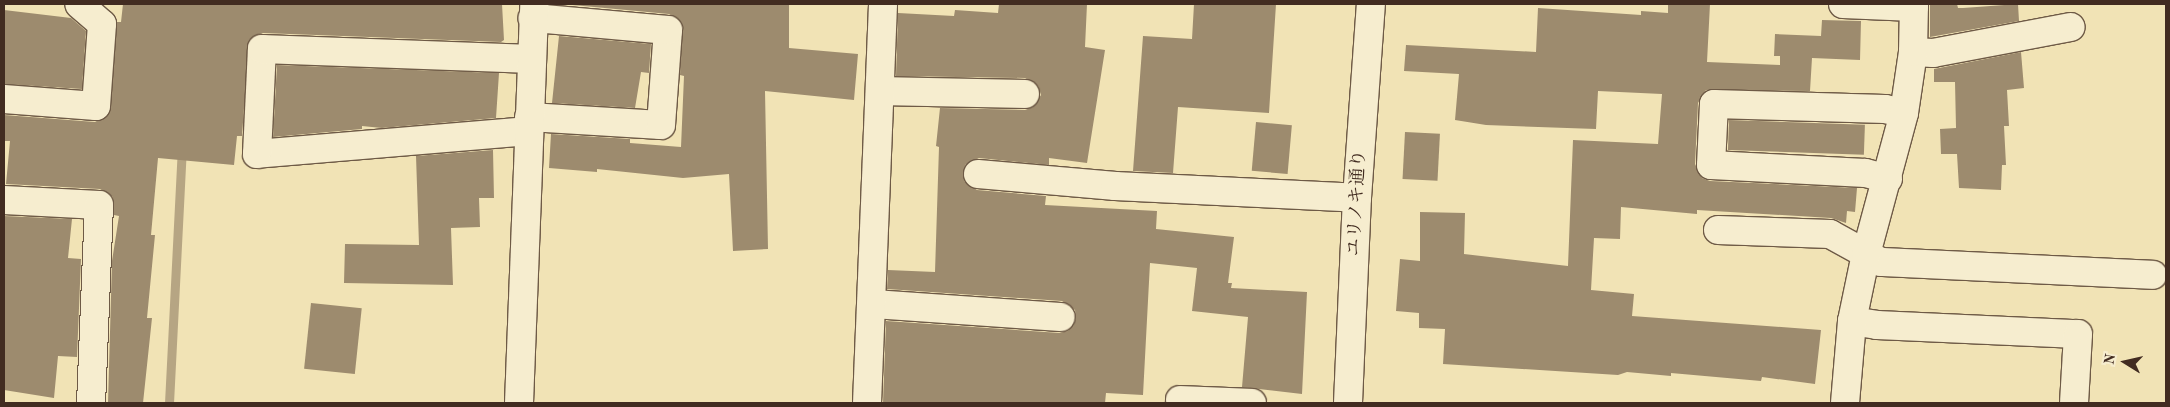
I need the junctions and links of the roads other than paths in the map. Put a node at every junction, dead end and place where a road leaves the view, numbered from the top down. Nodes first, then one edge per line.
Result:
1 (78, 4) edge
2 (883, 4) edge
3 (1371, 4) edge
4 (1844, 4) edge
5 (1914, 5) edge
6 (533, 11) edge
7 (2071, 27) dead end
8 (1913, 52) junction
9 (532, 59) junction
10 (880, 91) junction
11 (1025, 94) dead end
12 (4, 99) edge
13 (1904, 113) junction
14 (529, 124) junction
15 (978, 174) dead end
16 (1888, 179) junction
17 (1357, 198) junction
18 (4, 200) edge
19 (1718, 230) dead end
20 (1866, 254) junction
21 (2153, 275) dead end
22 (873, 304) junction
23 (1061, 317) dead end
24 (1852, 320) junction
25 (1180, 400) dead end
26 (91, 403) edge
27 (519, 403) edge
28 (867, 403) edge
29 (1252, 403) edge
30 (1348, 403) edge
31 (1845, 403) edge
32 (2074, 403) edge

1 - 12 street
2 - 10 street
3 - 17 street, ユリノキ通り
4 - 5 street
5 - 8 street
6 - 9 street
6 - 14 street
7 - 8 street
8 - 13 street
9 - 14 street
9 - 14 street
10 - 11 street
10 - 22 street
13 - 16 street
13 - 16 street
14 - 27 street
15 - 17 street
16 - 20 street
17 - 30 street, ユリノキ通り
18 - 26 street
19 - 20 street
20 - 21 street
20 - 24 street
22 - 23 street
22 - 28 street
24 - 31 street
24 - 32 street
25 - 29 street

